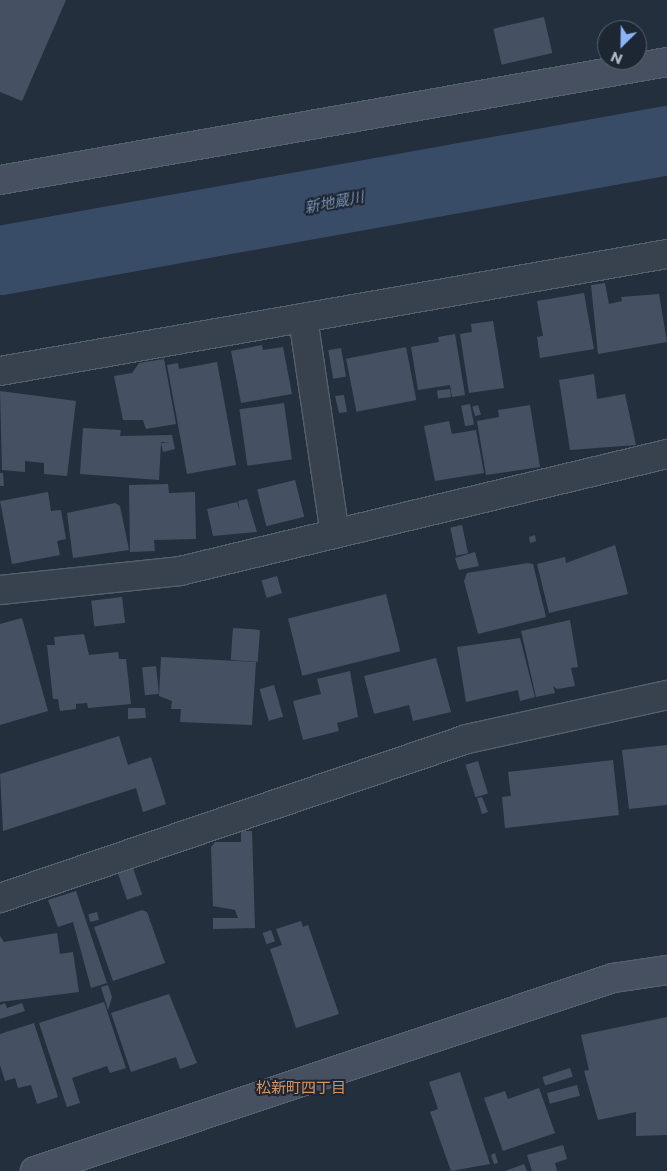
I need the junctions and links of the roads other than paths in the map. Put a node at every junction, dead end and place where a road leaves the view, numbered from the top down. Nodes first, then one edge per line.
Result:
1 (667, 62) edge
2 (0, 180) edge
3 (667, 254) edge
4 (303, 318) junction
5 (0, 371) edge
6 (667, 454) edge
7 (335, 534) junction
8 (0, 590) edge
9 (667, 695) edge
10 (0, 898) edge
11 (667, 970) edge
12 (36, 1171) edge

1 - 2 street
3 - 4 street
4 - 5 street
4 - 7 street
6 - 7 street
7 - 8 street
9 - 10 street
11 - 12 street

